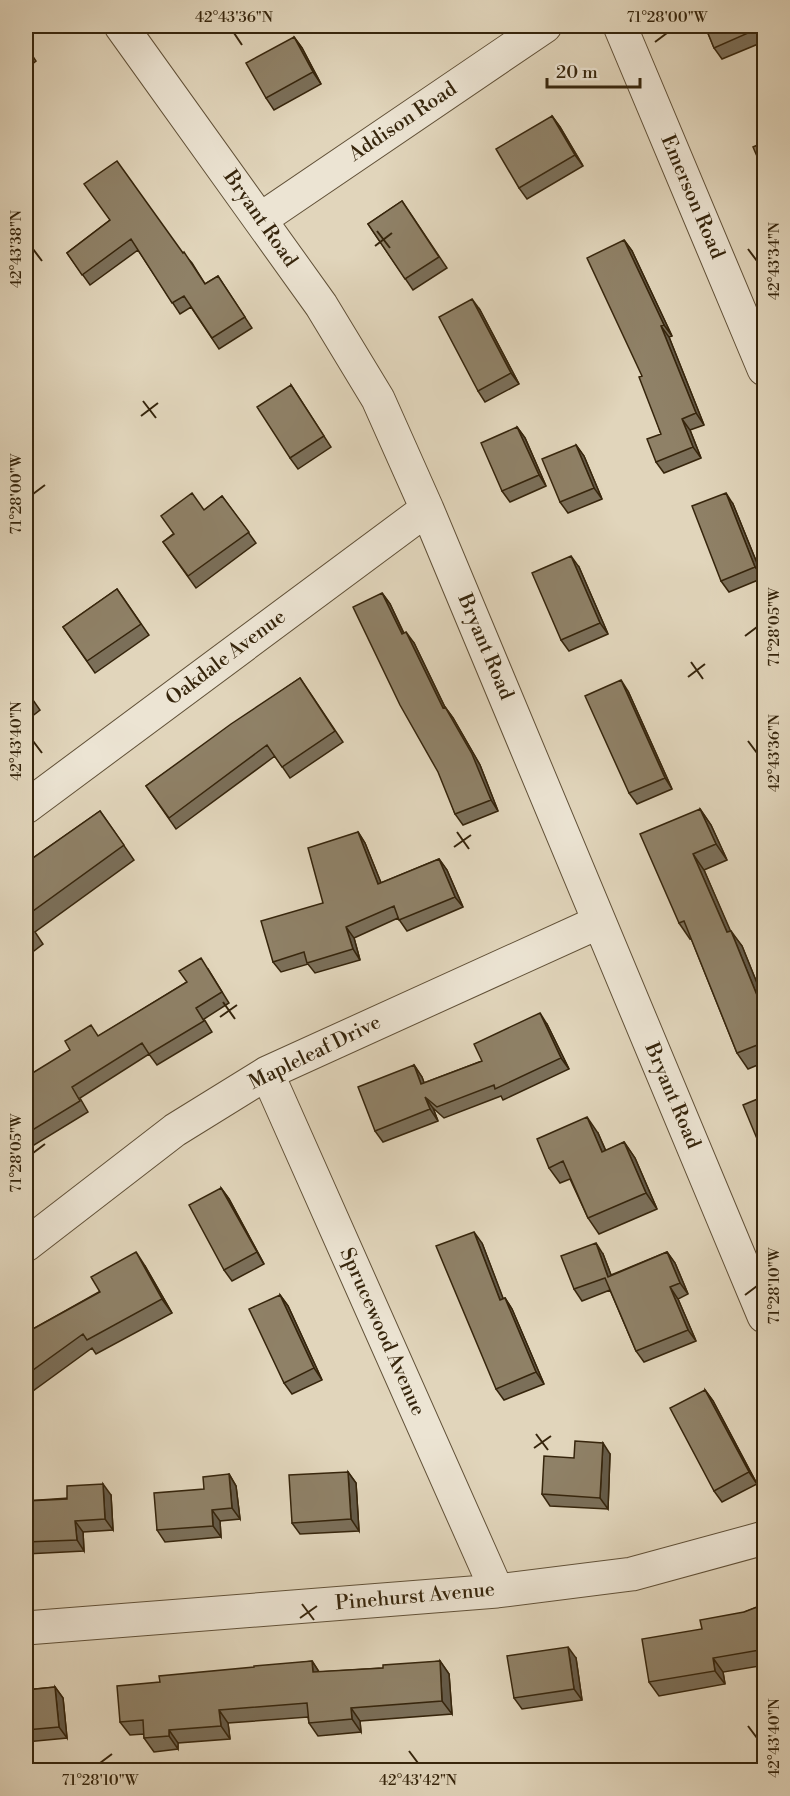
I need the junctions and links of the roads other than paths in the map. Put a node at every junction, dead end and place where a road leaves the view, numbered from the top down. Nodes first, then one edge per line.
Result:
1 (121, 26) edge
2 (545, 26) edge
3 (620, 26) edge
4 (261, 219) junction
5 (765, 369) edge
6 (427, 509) junction
7 (26, 807) edge
8 (599, 922) junction
9 (267, 1073) junction
10 (26, 1245) edge
11 (765, 1316) edge
12 (765, 1538) edge
13 (497, 1591) junction
14 (26, 1628) edge

1 - 4 street, Bryant Road
2 - 4 street, Addison Road
3 - 5 street, Emerson Road
4 - 6 street, Bryant Road
6 - 7 street, Oakdale Avenue
6 - 8 street, Bryant Road
8 - 9 street, Mapleleaf Drive
8 - 11 street, Bryant Road
9 - 10 street, Mapleleaf Drive
9 - 13 street, Sprucewood Avenue
12 - 13 street, Pinehurst Avenue
13 - 14 street, Pinehurst Avenue

